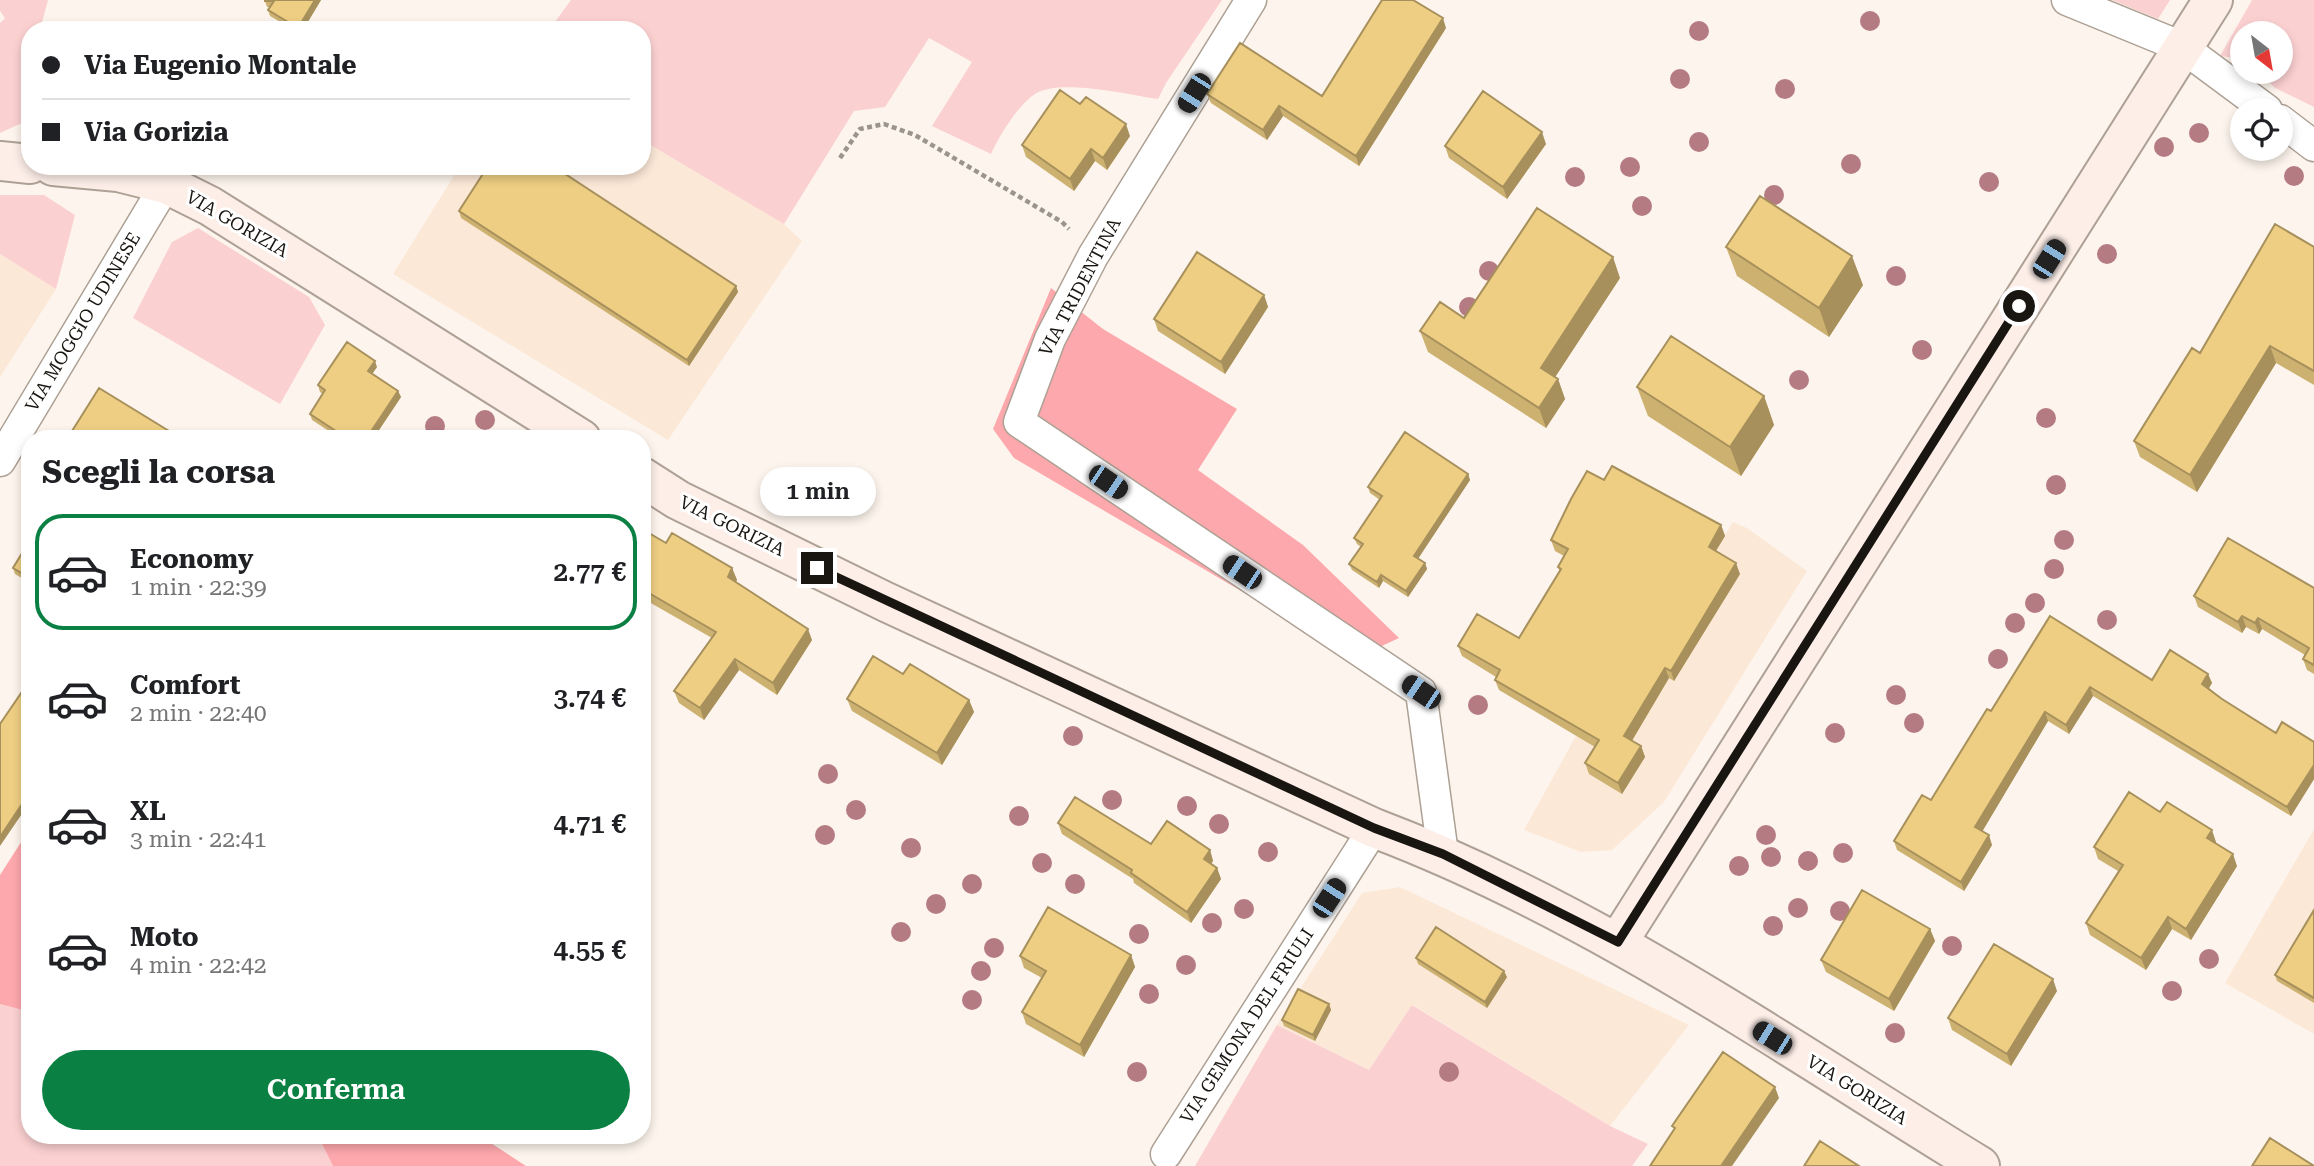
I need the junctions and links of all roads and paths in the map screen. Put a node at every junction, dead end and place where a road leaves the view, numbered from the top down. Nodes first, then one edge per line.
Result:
1 (1251, 0) edge
2 (2067, 0) edge
3 (2213, 0) edge
4 (2182, 47) junction
5 (2251, 98) edge
6 (2293, 130) edge
7 (2314, 146) edge
8 (840, 158) dead end
9 (0, 162) edge
10 (21, 163) edge
11 (130, 175) edge
12 (166, 184) junction
13 (1093, 256) junction
14 (567, 430) edge
15 (0, 461) edge
16 (651, 483) edge
17 (1374, 828) junction
18 (1443, 854) junction
19 (1618, 942) junction
20 (1166, 1154) dead end
21 (1972, 1164) edge

1 - 13 street, VIA TRIDENTINA
2 - 4 street
3 - 4 street
4 - 5 street
4 - 19 street
6 - 7 street
8 - 13 path
9 - 10 street
11 - 12 street, VIA GORIZIA
12 - 14 street, VIA GORIZIA
12 - 15 street, VIA MOGGIO UDINESE
13 - 18 street, VIA TRIDENTINA
16 - 17 street, VIA GORIZIA
17 - 18 street, VIA GORIZIA
17 - 20 street, VIA GEMONA DEL FRIULI
18 - 19 street, VIA GORIZIA
19 - 21 street, VIA GORIZIA

